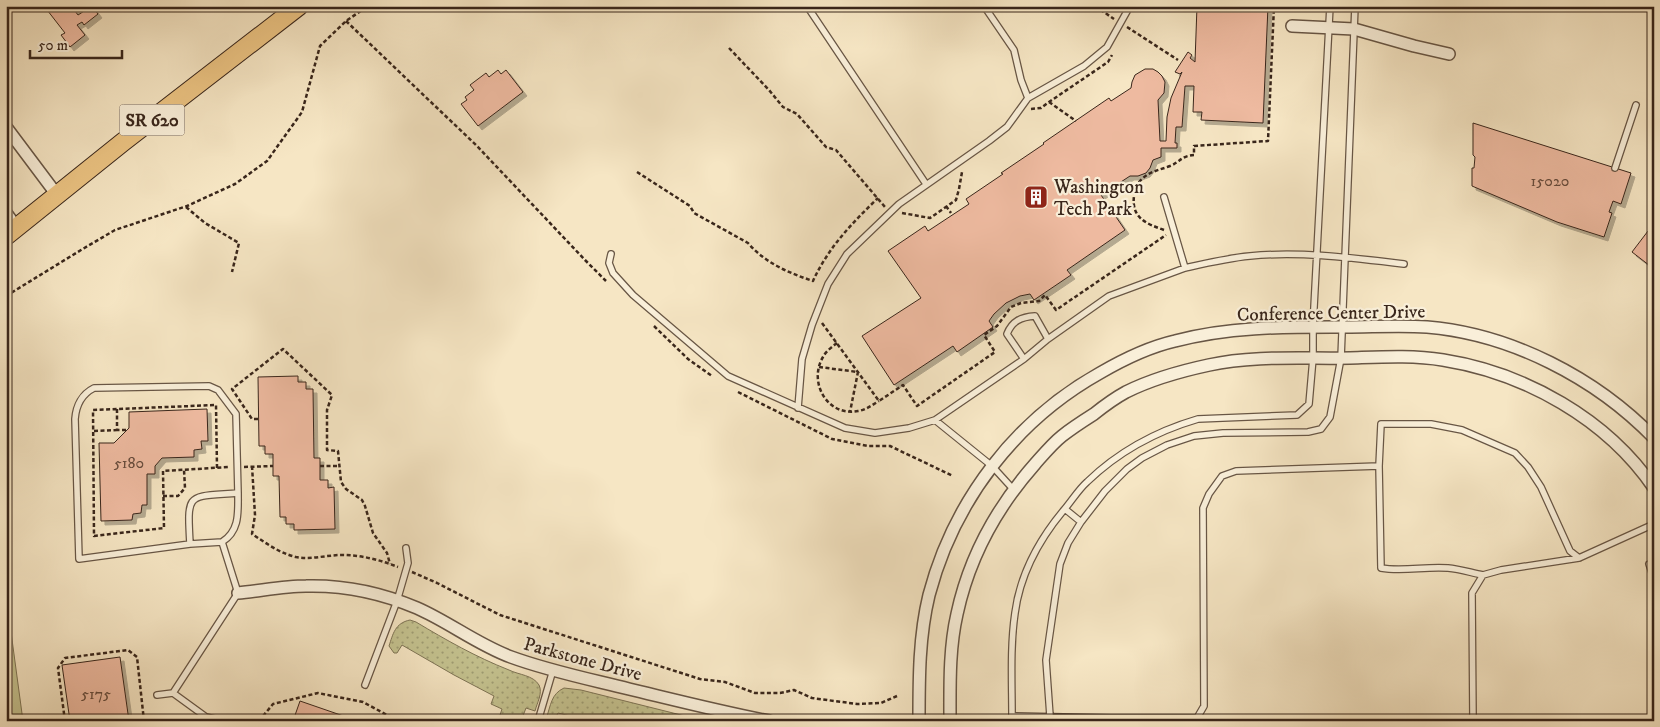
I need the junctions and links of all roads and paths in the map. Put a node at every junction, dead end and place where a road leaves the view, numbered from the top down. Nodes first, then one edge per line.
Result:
1 (299, 6) edge
2 (368, 6) edge
3 (807, 6) edge
4 (984, 6) edge
5 (1095, 6) edge
6 (1130, 6) edge
7 (1274, 6) edge
8 (1330, 6) edge
9 (1355, 6) edge
10 (1121, 23) junction
11 (1292, 26) dead end
12 (1328, 27) junction
13 (1354, 29) junction
14 (729, 48) dead end
15 (1449, 54) dead end
16 (1178, 60) dead end
17 (1028, 98) junction
18 (1049, 102) dead end
19 (1636, 105) dead end
20 (1076, 121) dead end
21 (6, 127) edge
22 (1615, 168) dead end
23 (637, 172) dead end
24 (926, 184) junction
25 (57, 195) junction
26 (1164, 197) dead end
27 (878, 198) junction
28 (946, 206) dead end
29 (186, 207) junction
30 (890, 212) junction
31 (6, 213) edge
32 (952, 213) dead end
33 (11, 232) edge
34 (611, 254) dead end
35 (1317, 255) junction
36 (1344, 256) junction
37 (1404, 264) dead end
38 (1185, 268) junction
39 (232, 272) dead end
40 (6, 296) edge
41 (820, 320) dead end
42 (1313, 326) junction
43 (1342, 327) junction
44 (1048, 339) junction
45 (837, 343) junction
46 (1024, 358) junction
47 (1313, 358) junction
48 (1341, 358) junction
49 (819, 367) junction
50 (858, 372) junction
51 (879, 401) junction
52 (798, 408) junction
53 (117, 409) junction
54 (850, 412) junction
55 (258, 419) dead end
56 (935, 420) junction
57 (117, 430) junction
58 (128, 430) dead end
59 (94, 431) junction
60 (1654, 438) edge
61 (252, 466) junction
62 (273, 466) dead end
63 (320, 466) dead end
64 (340, 466) junction
65 (992, 466) junction
66 (1379, 466) junction
67 (237, 467) junction
68 (216, 468) junction
69 (184, 470) junction
70 (1654, 488) edge
71 (1013, 489) junction
72 (238, 493) junction
73 (164, 496) junction
74 (1065, 510) junction
75 (1081, 522) junction
76 (1654, 524) edge
77 (222, 542) junction
78 (190, 544) junction
79 (406, 548) dead end
80 (1579, 558) junction
81 (390, 564) junction
82 (1649, 564) dead end
83 (406, 570) junction
84 (1483, 575) junction
85 (1654, 579) edge
86 (238, 593) junction
87 (397, 600) junction
88 (553, 670) junction
89 (366, 685) dead end
90 (173, 693) junction
91 (157, 695) dead end
92 (897, 696) dead end
93 (1050, 716) junction
94 (1012, 718) edge
95 (65, 721) edge
96 (144, 721) edge
97 (223, 721) edge
98 (259, 721) edge
99 (398, 721) edge
100 (538, 721) edge
101 (769, 721) edge
102 (918, 721) edge
103 (950, 721) edge
104 (1473, 721) edge

1 - 25 main road, SR 620
2 - 29 path
3 - 24 lane
4 - 17 lane
5 - 10 path
6 - 10 lane
7 - 51 path
8 - 12 lane
9 - 13 lane
10 - 16 path
10 - 17 lane
11 - 12 street
12 - 13 street
12 - 35 lane
13 - 15 street
13 - 36 lane
14 - 27 path
17 - 24 lane
18 - 20 path
19 - 22 lane
21 - 25 street
23 - 27 path
24 - 30 lane
25 - 33 main road, SR 620
26 - 38 lane
27 - 30 path
28 - 32 path
29 - 39 path
29 - 40 path
30 - 52 lane
31 - 33 street
34 - 52 lane
35 - 36 lane
35 - 38 lane
35 - 42 lane
36 - 37 lane
36 - 43 lane
38 - 44 lane
41 - 45 path
42 - 43 street, Conference Center Drive
42 - 47 lane
42 - 65 street, Conference Center Drive
43 - 48 lane
43 - 60 street, Conference Center Drive
44 - 46 lane
44 - 46 lane
45 - 49 path
45 - 50 path
46 - 56 lane
47 - 48 street
47 - 71 street
47 - 74 lane
48 - 70 street
48 - 75 lane
49 - 50 path
49 - 54 path
50 - 51 path
50 - 54 path
51 - 54 path
52 - 56 lane
53 - 57 path
53 - 59 path
53 - 68 path
55 - 64 path
56 - 65 lane
57 - 58 path
57 - 59 path
59 - 73 path
61 - 62 path
61 - 67 path
61 - 81 path
63 - 64 path
64 - 81 path
65 - 71 lane
65 - 102 street, Conference Center Drive
66 - 80 lane
66 - 84 lane
66 - 93 lane
67 - 68 path
67 - 72 lane
67 - 78 lane
68 - 69 path
69 - 73 path
69 - 73 path
71 - 103 street
72 - 77 lane
72 - 78 lane
74 - 75 lane
74 - 94 lane
75 - 93 lane
76 - 80 lane
77 - 78 lane
77 - 86 lane
79 - 83 lane
80 - 84 lane
81 - 83 path
82 - 85 lane
83 - 87 lane
83 - 92 path
84 - 104 lane
86 - 87 street, Parkstone Drive
86 - 90 lane
87 - 88 street, Parkstone Drive
87 - 89 lane
88 - 100 lane
88 - 101 street, Parkstone Drive
90 - 91 lane
90 - 97 lane
93 - 94 lane
95 - 96 path
98 - 99 path

